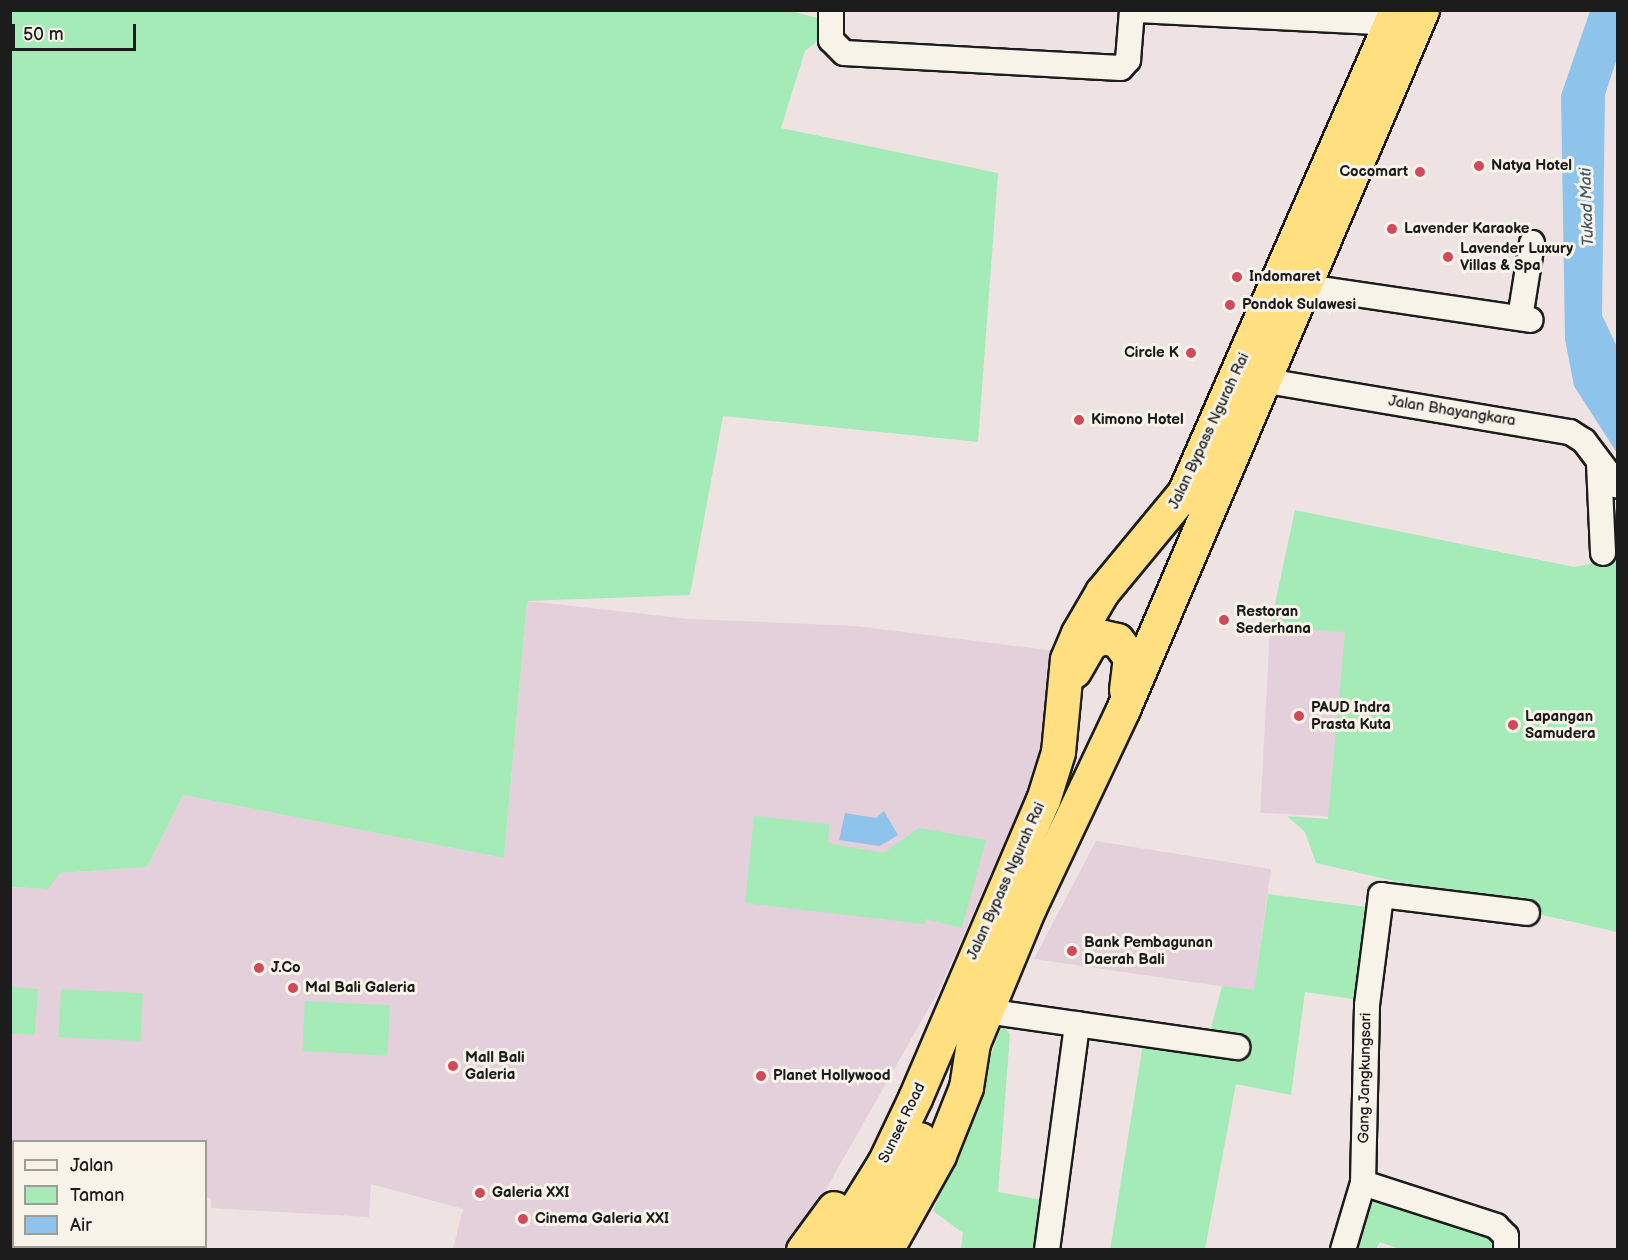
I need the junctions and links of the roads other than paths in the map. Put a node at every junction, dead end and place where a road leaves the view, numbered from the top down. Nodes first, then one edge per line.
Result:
1 (831, 10) edge
2 (1131, 10) edge
3 (1137, 10) edge
4 (1422, 10) edge
5 (1394, 17) edge
6 (1532, 243) dead end
7 (1301, 286) junction
8 (1261, 380) junction
9 (1599, 464) junction
10 (1617, 486) edge
11 (1603, 553) dead end
12 (1063, 695) junction
13 (1123, 709) junction
14 (1527, 913) dead end
15 (958, 989) junction
16 (986, 1011) junction
17 (1077, 1024) junction
18 (973, 1043) junction
19 (1237, 1047) dead end
20 (1363, 1184) junction
21 (802, 1250) edge
22 (830, 1250) edge
23 (858, 1250) edge
24 (886, 1250) edge
25 (1047, 1250) edge
26 (1343, 1250) edge
27 (1506, 1250) edge

1 - 2 street
3 - 5 street
4 - 7 highway, Jalan Bypass Ngurah Rai
5 - 12 highway, Jalan Bypass Ngurah Rai
6 - 7 street
7 - 8 highway, Jalan Bypass Ngurah Rai
8 - 9 street, Jalan Bhayangkara
8 - 13 highway, Jalan Bypass Ngurah Rai
9 - 10 street, Jalan Bhayangkara
9 - 11 street
12 - 13 highway
12 - 15 highway, Jalan Bypass Ngurah Rai
13 - 16 highway, Jalan Bypass Ngurah Rai
14 - 20 street, Gang Jangkungsari
15 - 21 highway, Jalan Bypass Ngurah Rai
15 - 22 highway, Sunset Road
16 - 17 street
16 - 18 highway, Jalan Bypass Ngurah Rai
17 - 19 street
17 - 25 street
18 - 23 highway, Sunset Road
18 - 24 highway, Jalan Bypass Ngurah Rai
20 - 26 street, Gang Jangkungsari
20 - 27 street

